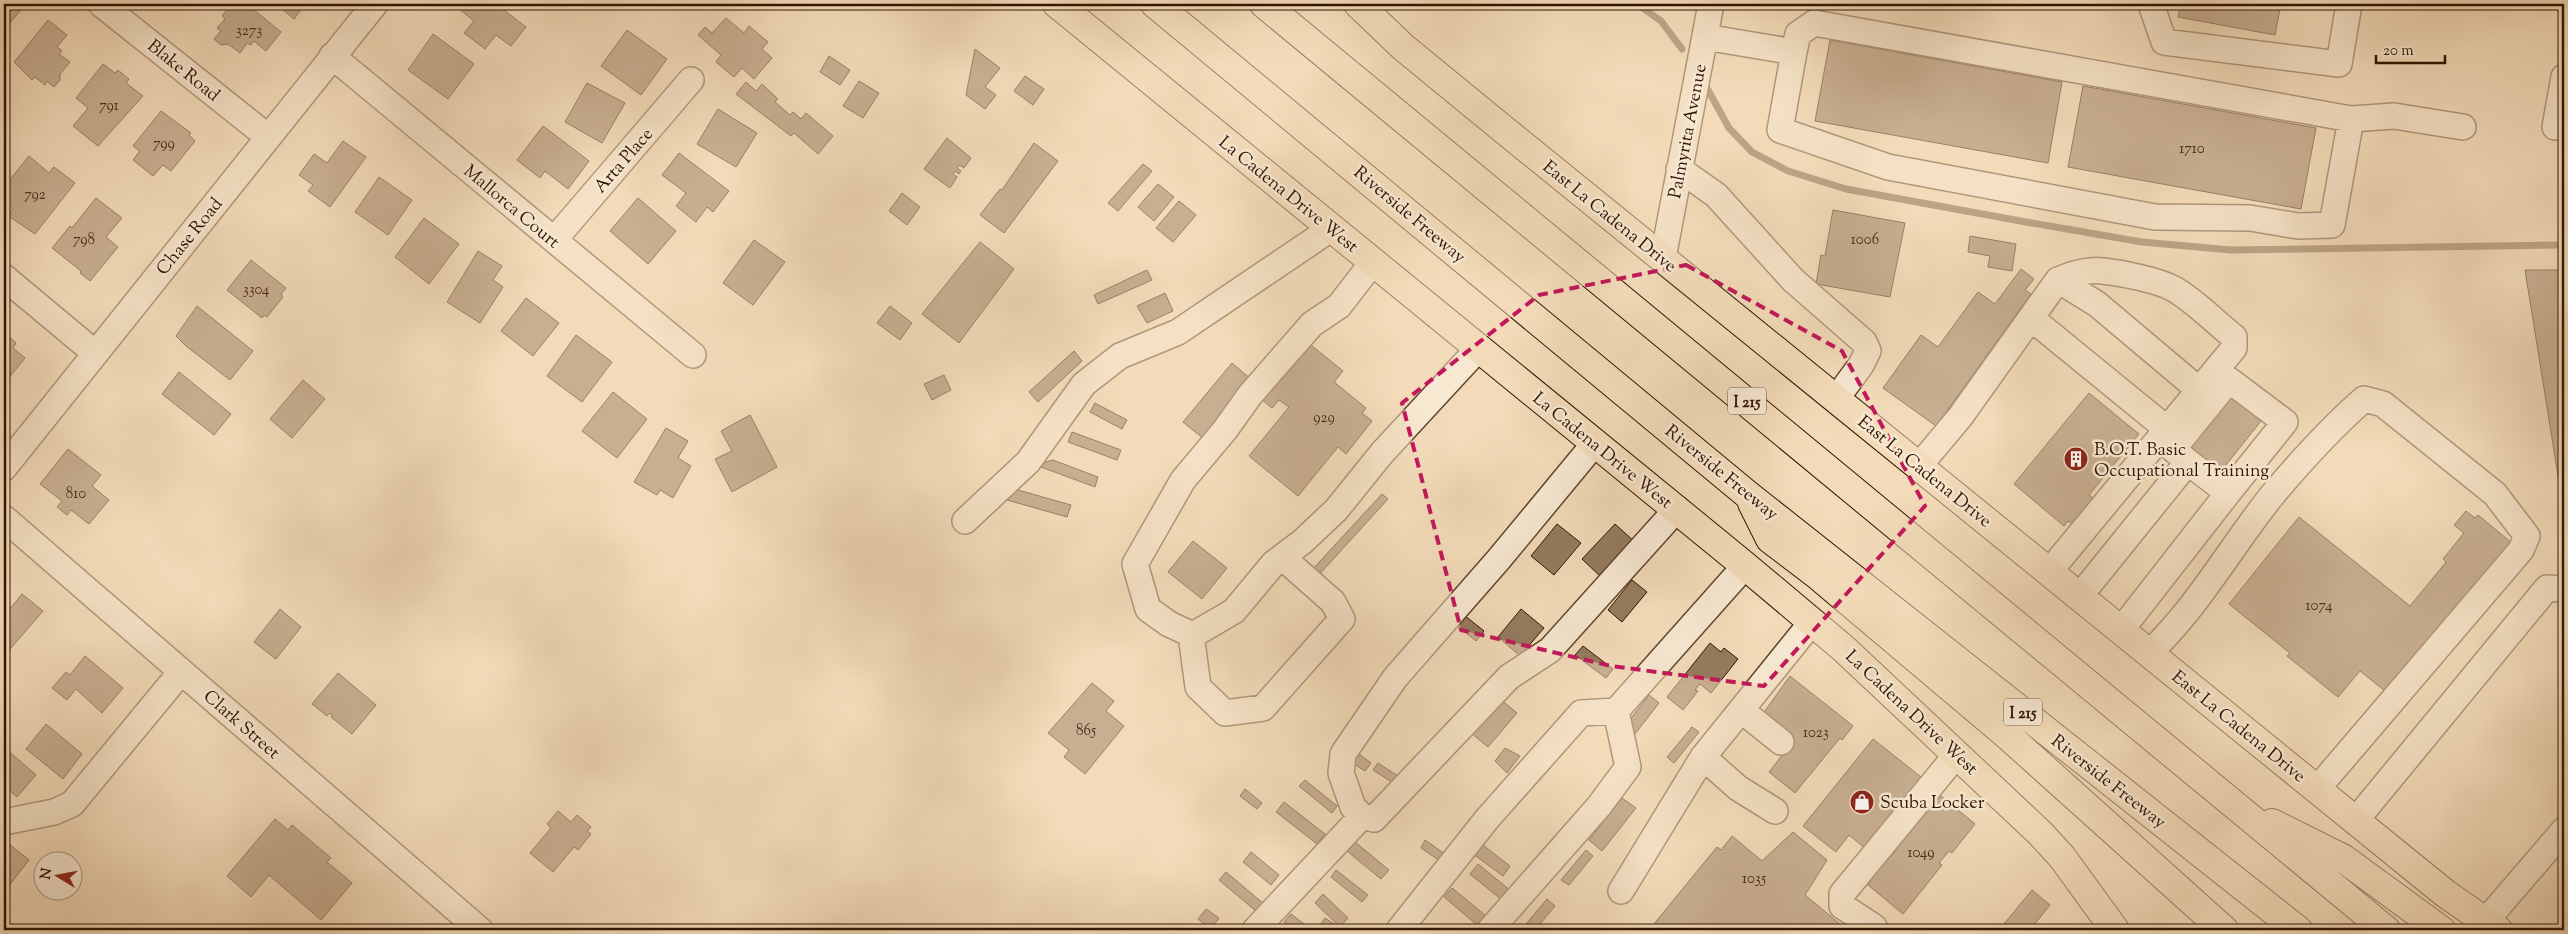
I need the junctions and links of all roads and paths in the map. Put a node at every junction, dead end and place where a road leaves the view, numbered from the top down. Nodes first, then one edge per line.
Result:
1 (101, 4) edge
2 (374, 4) edge
3 (1057, 4) edge
4 (1155, 4) edge
5 (1264, 4) edge
6 (1358, 4) edge
7 (1711, 4) edge
8 (2151, 4) edge
9 (2349, 4) edge
10 (1705, 37) junction
11 (1794, 52) junction
12 (332, 56) junction
13 (2564, 77) edge
14 (691, 80) dead end
15 (2351, 119) junction
16 (2463, 126) dead end
17 (2555, 127) dead end
18 (268, 137) junction
19 (1679, 169) junction
20 (1332, 228) junction
21 (554, 240) junction
22 (1663, 258) junction
23 (1373, 262) junction
24 (4, 277) edge
25 (2058, 280) junction
26 (2031, 318) junction
27 (1479, 348) junction
28 (95, 353) junction
29 (693, 355) dead end
30 (2199, 390) junction
31 (1836, 399) junction
32 (2167, 429) junction
33 (1595, 443) junction
34 (2188, 462) junction
35 (1918, 466) junction
36 (4, 468) edge
37 (2228, 493) junction
38 (1748, 495) junction
39 (1676, 510) junction
40 (4, 518) edge
41 (965, 521) dead end
42 (1282, 557) junction
43 (1745, 566) junction
44 (2049, 572) junction
45 (2564, 589) edge
46 (2080, 597) junction
47 (1812, 622) junction
48 (2121, 630) junction
49 (1191, 634) junction
50 (2148, 653) junction
51 (181, 672) junction
52 (1741, 710) junction
53 (1616, 711) junction
54 (1781, 742) dead end
55 (1957, 754) junction
56 (1703, 757) junction
57 (2317, 789) junction
58 (2229, 801) junction
59 (1775, 811) dead end
60 (1362, 816) junction
61 (2356, 820) junction
62 (4, 822) edge
63 (2564, 830) edge
64 (1621, 892) dead end
65 (2492, 926) edge
66 (480, 930) edge
67 (1255, 930) edge
68 (1399, 930) edge
69 (1490, 930) edge
70 (1874, 930) edge
71 (2115, 930) edge
72 (2224, 930) edge
73 (2298, 930) edge
74 (2386, 930) edge
75 (2441, 930) edge

1 - 18 street, Blake Road
2 - 12 street, Chase Road
3 - 20 main road, La Cadena Drive West
4 - 38 main road, Riverside Freeway / I 215
5 - 58 main road, I 215
6 - 22 main road, East La Cadena Drive
7 - 10 street, Palmyrita Avenue
8 - 9 street
10 - 11 street
10 - 19 street, Palmyrita Avenue
11 - 15 street
11 - 15 street
12 - 18 street, Chase Road
12 - 21 street, Mallorca Court
13 - 17 street
14 - 21 street, Arta Place
15 - 16 street
18 - 28 street, Chase Road
19 - 22 street, Palmyrita Avenue
19 - 31 street
20 - 23 main road, La Cadena Drive West
20 - 41 street
21 - 29 street, Mallorca Court
22 - 31 main road, East La Cadena Drive
23 - 27 main road, La Cadena Drive West
23 - 49 street
24 - 28 street
25 - 26 street
25 - 30 street
25 - 30 street
26 - 32 street
26 - 35 street
27 - 33 main road, La Cadena Drive West
27 - 42 street
28 - 36 street, Chase Road
30 - 32 street
31 - 35 main road, East La Cadena Drive
32 - 44 street
33 - 39 main road, La Cadena Drive West
33 - 60 street
34 - 37 street
34 - 37 street
34 - 46 street
35 - 44 main road, East La Cadena Drive
37 - 48 street
38 - 72 main road
38 - 73 main road, Riverside Freeway / I 215
39 - 43 main road, La Cadena Drive West
39 - 60 street
40 - 51 street, Clark Street
42 - 49 street
42 - 49 street
43 - 47 main road, La Cadena Drive West
43 - 53 street
44 - 46 main road, East La Cadena Drive
45 - 61 street
46 - 48 main road, East La Cadena Drive
47 - 52 street
47 - 55 main road, La Cadena Drive West
48 - 50 main road, East La Cadena Drive
50 - 57 main road, East La Cadena Drive
50 - 57 street
51 - 62 street
51 - 66 street, Clark Street
52 - 54 street
52 - 56 street
53 - 68 street
53 - 69 street
55 - 70 street
55 - 71 main road, La Cadena Drive West
56 - 59 street
56 - 64 street
57 - 61 main road, East La Cadena Drive
58 - 74 main road, I 215
58 - 75 main road
60 - 67 street
61 - 65 main road, East La Cadena Drive
63 - 65 street

